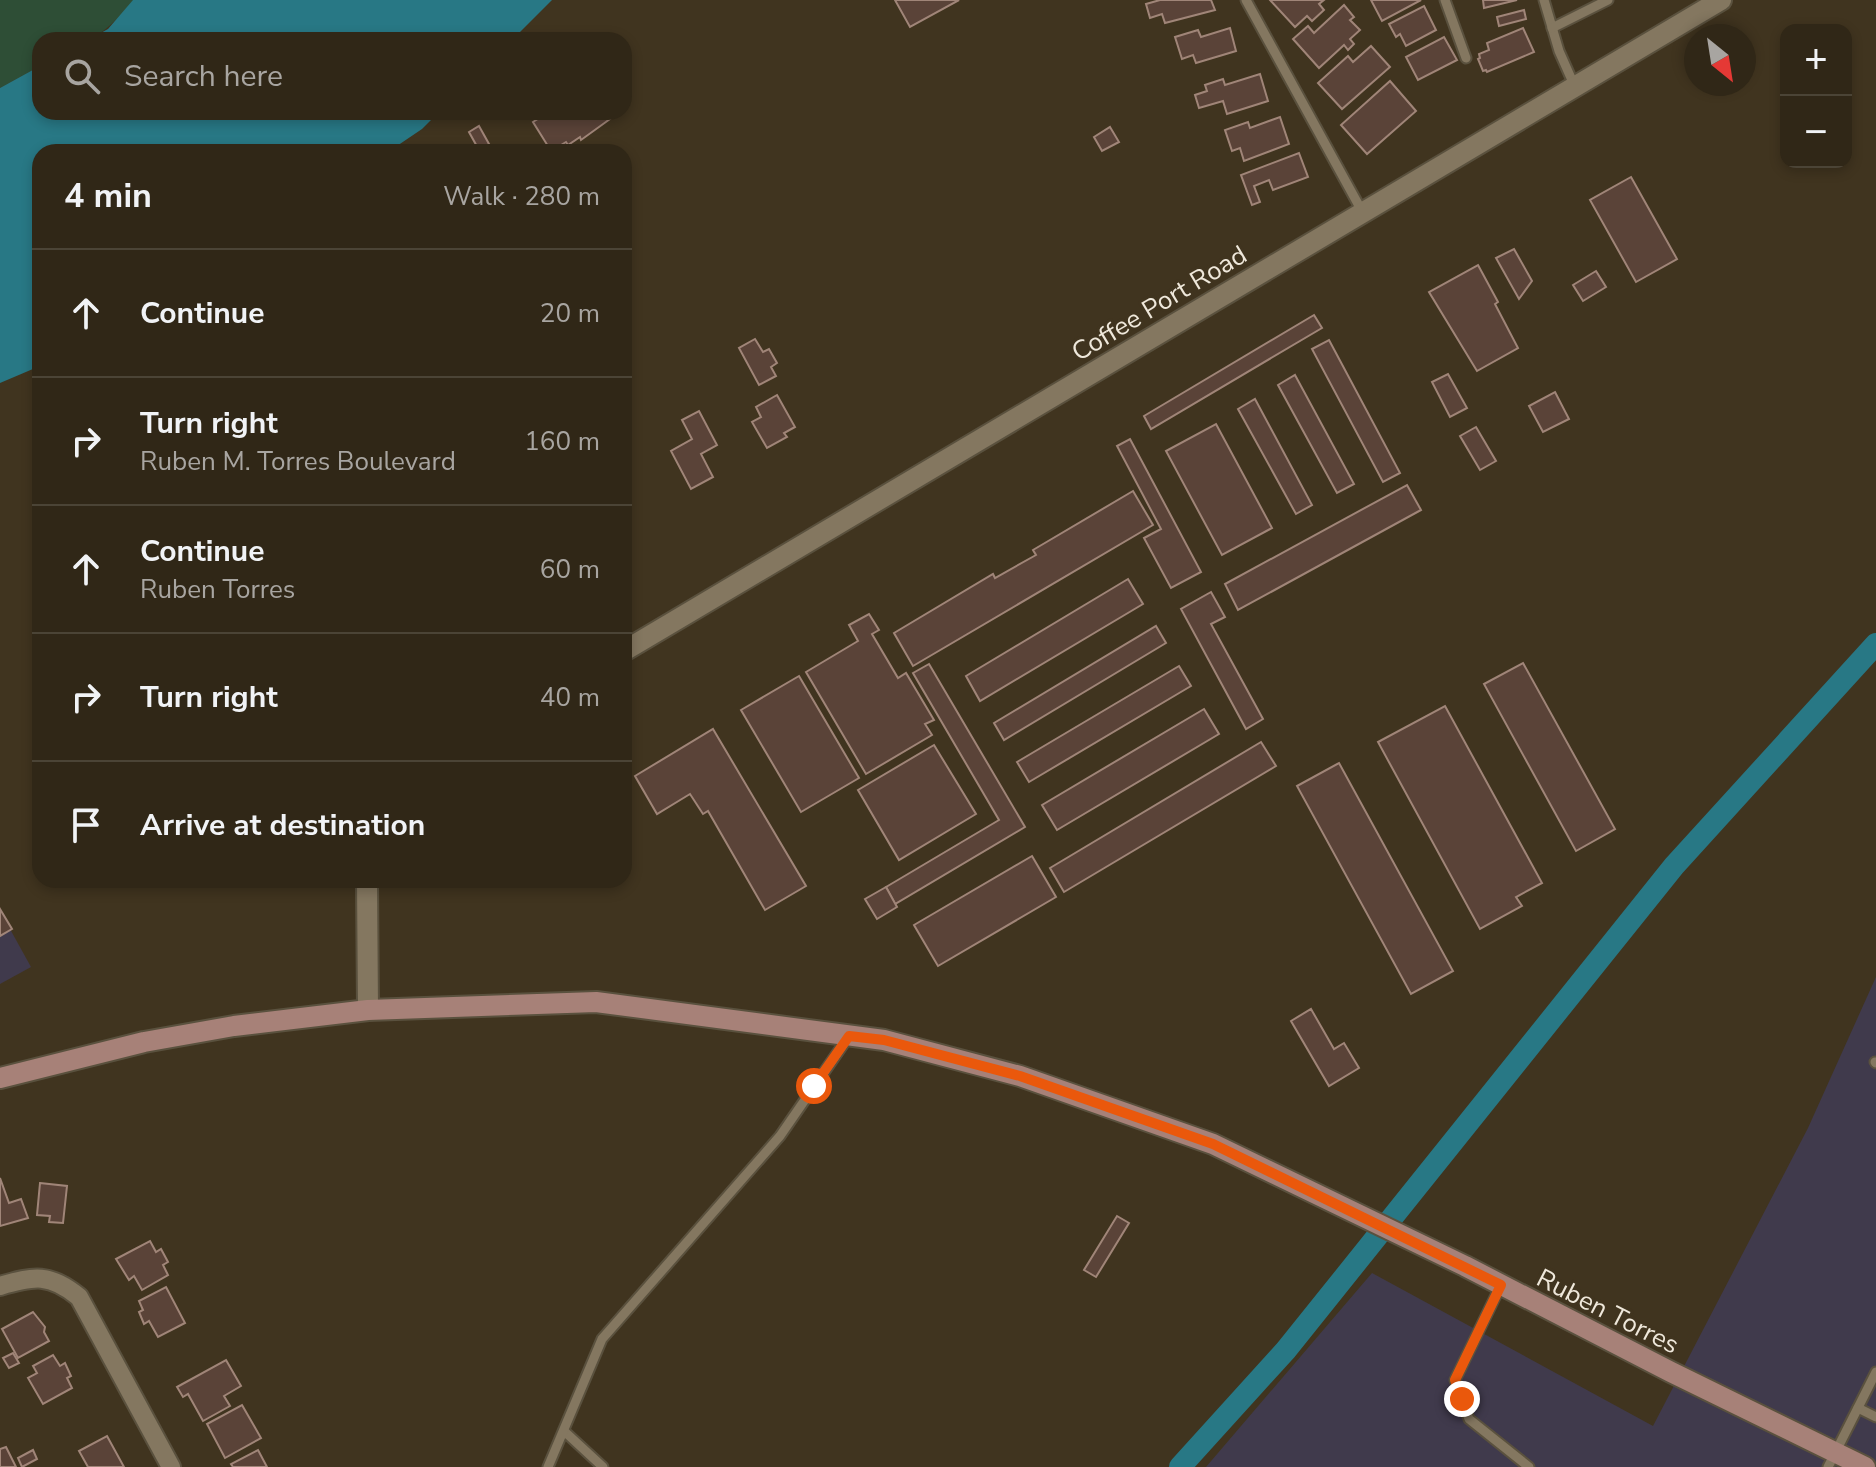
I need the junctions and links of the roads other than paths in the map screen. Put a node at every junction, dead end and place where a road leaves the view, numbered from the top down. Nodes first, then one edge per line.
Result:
1 (1246, 0) edge
2 (1445, 0) edge
3 (1544, 0) edge
4 (1608, 0) edge
5 (1721, 0) edge
6 (1552, 28) junction
7 (1466, 58) dead end
8 (1575, 87) junction
9 (1363, 213) junction
10 (632, 646) edge
11 (367, 888) edge
12 (368, 1010) junction
13 (849, 1036) junction
14 (0, 1078) edge
15 (1501, 1285) junction
16 (0, 1286) edge
17 (1876, 1372) edge
18 (1858, 1408) junction
19 (1876, 1417) edge
20 (564, 1431) junction
21 (1832, 1460) edge
22 (1525, 1466) edge
23 (171, 1467) edge
24 (548, 1467) edge
25 (603, 1467) edge
26 (1865, 1467) edge

1 - 9 lane
2 - 7 lane
3 - 6 lane
4 - 6 lane
5 - 8 street, Coffee Port Road
6 - 8 lane
8 - 9 street, Coffee Port Road
9 - 10 street, Coffee Port Road
11 - 12 street
12 - 13 main road, Ruben Torres
12 - 14 main road, Ruben Torres
13 - 15 main road, Ruben Torres
13 - 20 lane
15 - 21 main road, Ruben Torres
15 - 22 lane
16 - 23 street
17 - 18 lane
18 - 19 lane
18 - 21 lane
20 - 24 lane
20 - 25 lane
21 - 26 main road, Ruben Torres

